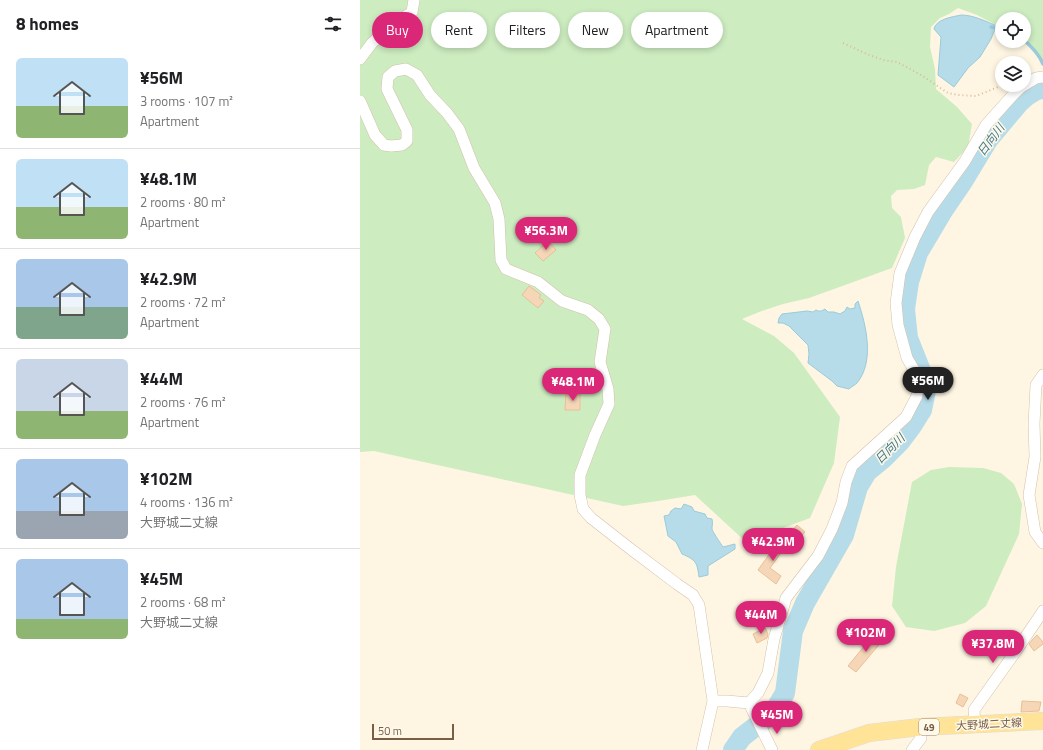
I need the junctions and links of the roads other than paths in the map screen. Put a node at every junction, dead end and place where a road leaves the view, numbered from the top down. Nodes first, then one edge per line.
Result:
1 (414, 0) edge
2 (360, 59) edge
3 (1043, 77) edge
4 (360, 101) edge
5 (1043, 375) edge
6 (1043, 543) edge
7 (1043, 611) edge
8 (713, 701) junction
9 (751, 708) junction
10 (1043, 722) edge
11 (975, 725) junction
12 (920, 727) junction
13 (702, 750) edge
14 (772, 750) edge
15 (819, 750) edge
16 (912, 750) edge

1 - 2 street
3 - 9 street
4 - 8 street
5 - 6 street
7 - 11 street
8 - 9 street
8 - 13 street
9 - 14 street
10 - 11 main road, 大野城二丈線 / 49
11 - 12 main road, 大野城二丈線 / 49
12 - 15 main road, 大野城二丈線 / 49
12 - 16 street

